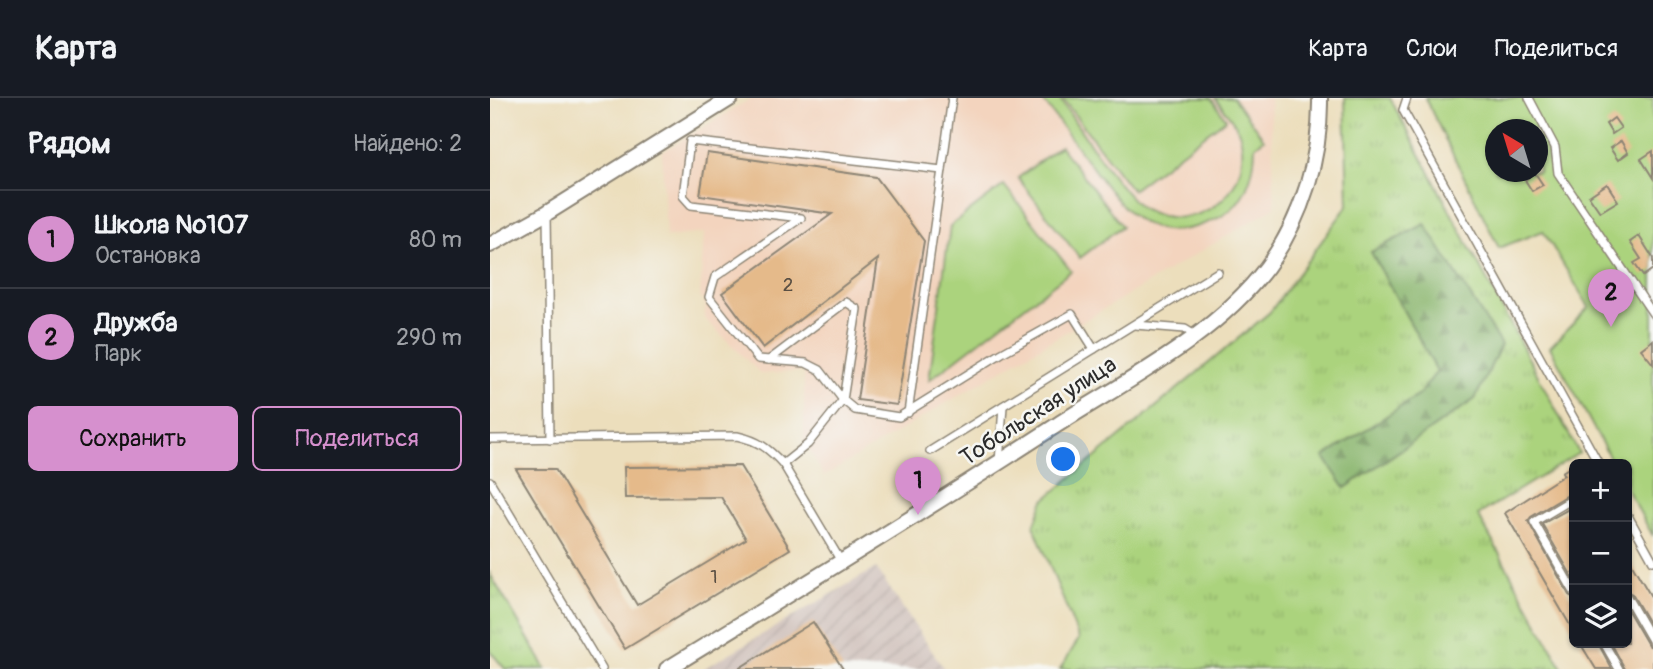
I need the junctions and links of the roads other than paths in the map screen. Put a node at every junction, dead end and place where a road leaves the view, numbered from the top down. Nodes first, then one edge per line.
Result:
1 (732, 98) edge
2 (952, 98) edge
3 (1320, 98) edge
4 (1407, 98) edge
5 (1529, 98) edge
6 (942, 170) junction
7 (547, 213) junction
8 (490, 245) edge
9 (1218, 272) dead end
10 (1653, 314) edge
11 (1134, 325) junction
12 (1195, 335) junction
13 (1094, 349) junction
14 (768, 360) junction
15 (843, 400) junction
16 (1003, 406) junction
17 (908, 413) junction
18 (490, 439) edge
19 (550, 439) junction
20 (930, 451) dead end
21 (1596, 459) edge
22 (998, 463) junction
23 (783, 464) junction
24 (490, 481) edge
25 (1569, 501) edge
26 (1631, 522) edge
27 (1653, 561) edge
28 (842, 563) junction
29 (1570, 585) edge
30 (1632, 606) edge
31 (1653, 642) edge
32 (1607, 648) edge
33 (602, 669) edge
34 (667, 669) edge
35 (1619, 669) edge

1 - 7 street
2 - 6 lane
3 - 12 street, Тобольская улица
4 - 21 lane
5 - 10 lane
6 - 14 lane
6 - 17 lane
7 - 8 street
7 - 19 lane
9 - 11 lane
11 - 12 lane
11 - 13 lane
12 - 22 street, Тобольская улица
13 - 16 lane
13 - 17 lane
14 - 15 lane
14 - 15 lane
15 - 17 lane
15 - 23 lane
16 - 20 lane
16 - 22 lane
18 - 19 lane
19 - 23 lane
22 - 28 street, Тобольская улица
23 - 28 lane
24 - 33 lane
25 - 29 lane
26 - 27 lane
28 - 34 street, Тобольская улица
30 - 31 lane
32 - 35 lane

